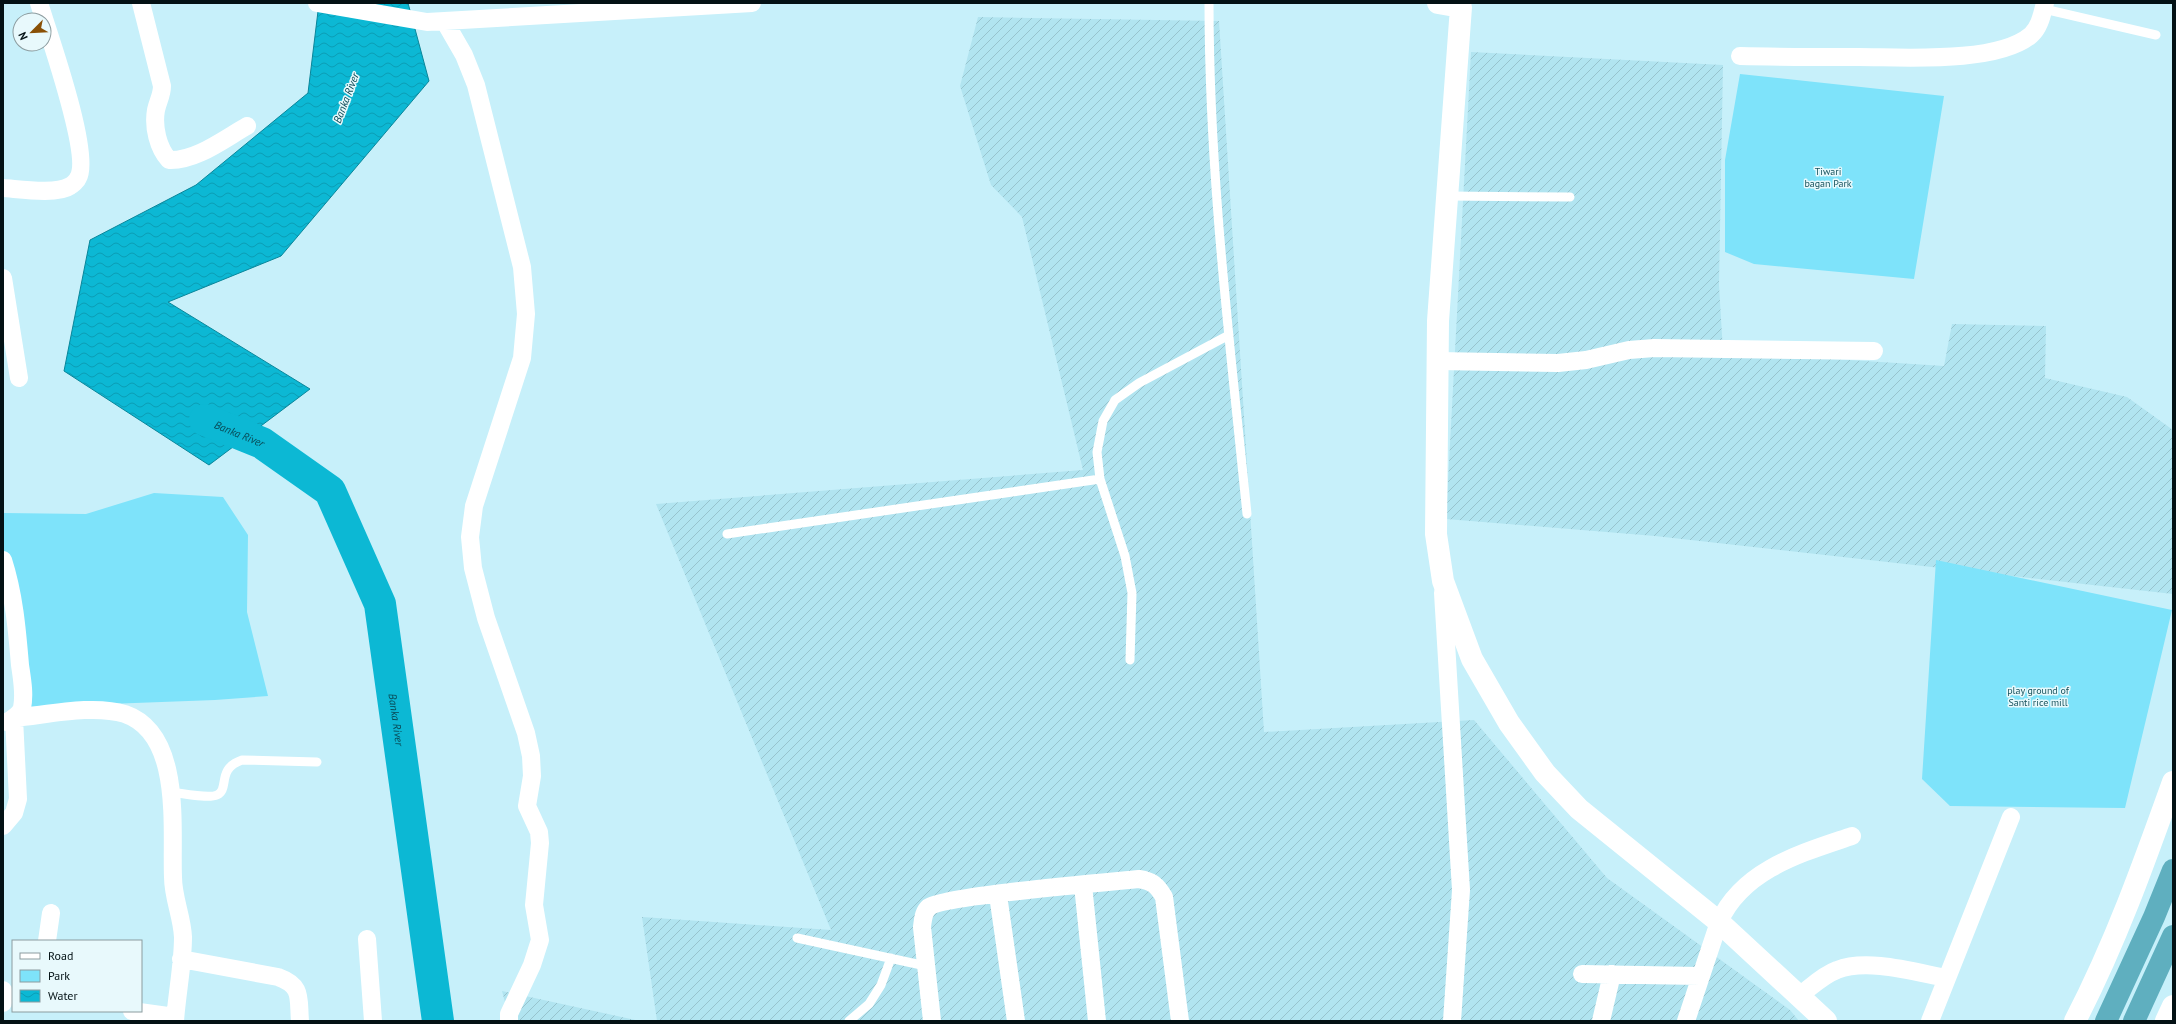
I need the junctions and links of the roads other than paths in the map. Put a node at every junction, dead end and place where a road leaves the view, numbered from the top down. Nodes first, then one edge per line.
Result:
1 (39, 3) edge
2 (141, 3) edge
3 (317, 3) edge
4 (752, 3) edge
5 (1209, 3) edge
6 (1438, 3) edge
7 (1461, 5) edge
8 (2045, 6) edge
9 (445, 22) junction
10 (2156, 34) dead end
11 (1740, 56) dead end
12 (247, 126) dead end
13 (3, 188) edge
14 (1447, 196) junction
15 (1570, 197) dead end
16 (3, 278) edge
17 (1229, 335) junction
18 (1874, 351) dead end
19 (1438, 361) junction
20 (19, 378) dead end
21 (1100, 479) junction
22 (1247, 514) dead end
23 (727, 534) dead end
24 (3, 560) edge
25 (1443, 581) junction
26 (1130, 660) dead end
27 (8, 721) edge
28 (317, 762) dead end
29 (2173, 782) edge
30 (170, 792) junction
31 (2011, 817) dead end
32 (3, 826) edge
33 (1852, 836) dead end
34 (2173, 870) edge
35 (1083, 885) junction
36 (998, 895) junction
37 (51, 913) dead end
38 (1719, 922) junction
39 (2173, 936) edge
40 (797, 938) dead end
41 (367, 939) dead end
42 (47, 940) edge
43 (891, 958) junction
44 (181, 959) junction
45 (926, 966) junction
46 (1582, 974) dead end
47 (1612, 974) junction
48 (1700, 976) junction
49 (1946, 978) junction
50 (3, 990) edge
51 (1799, 996) junction
52 (3, 1003) edge
53 (2173, 1006) edge
54 (137, 1012) edge
55 (175, 1019) edge
56 (300, 1021) edge
57 (373, 1021) edge
58 (509, 1021) edge
59 (849, 1021) edge
60 (932, 1021) edge
61 (1016, 1021) edge
62 (1097, 1021) edge
63 (1180, 1021) edge
64 (1452, 1021) edge
65 (1601, 1021) edge
66 (1686, 1021) edge
67 (1826, 1021) edge
68 (1930, 1021) edge
69 (2075, 1021) edge
70 (2106, 1021) edge
71 (2134, 1021) edge
72 (2166, 1021) edge

1 - 13 street
2 - 12 street
3 - 9 street
4 - 9 street
5 - 17 lane
6 - 7 street
7 - 14 street
8 - 10 lane
8 - 11 street
9 - 58 street
14 - 15 lane
14 - 19 street
16 - 20 street
17 - 21 lane
17 - 22 lane
18 - 19 street
19 - 25 street
21 - 23 lane
21 - 26 lane
24 - 27 street
25 - 38 street
25 - 64 street
27 - 30 street
27 - 32 street
28 - 30 lane
29 - 69 street
30 - 44 street
31 - 49 street
33 - 38 street
34 - 70 highway
35 - 36 street
35 - 62 street
35 - 63 street
36 - 45 street
36 - 61 street
37 - 42 street
38 - 48 street
38 - 51 street
39 - 71 highway
40 - 43 lane
41 - 57 street
43 - 45 lane
43 - 59 lane
44 - 55 street
44 - 56 street
45 - 60 street
46 - 47 street
47 - 48 street
47 - 65 street
48 - 66 street
49 - 51 street
49 - 68 street
50 - 52 street
51 - 67 street
53 - 72 street
54 - 55 street

